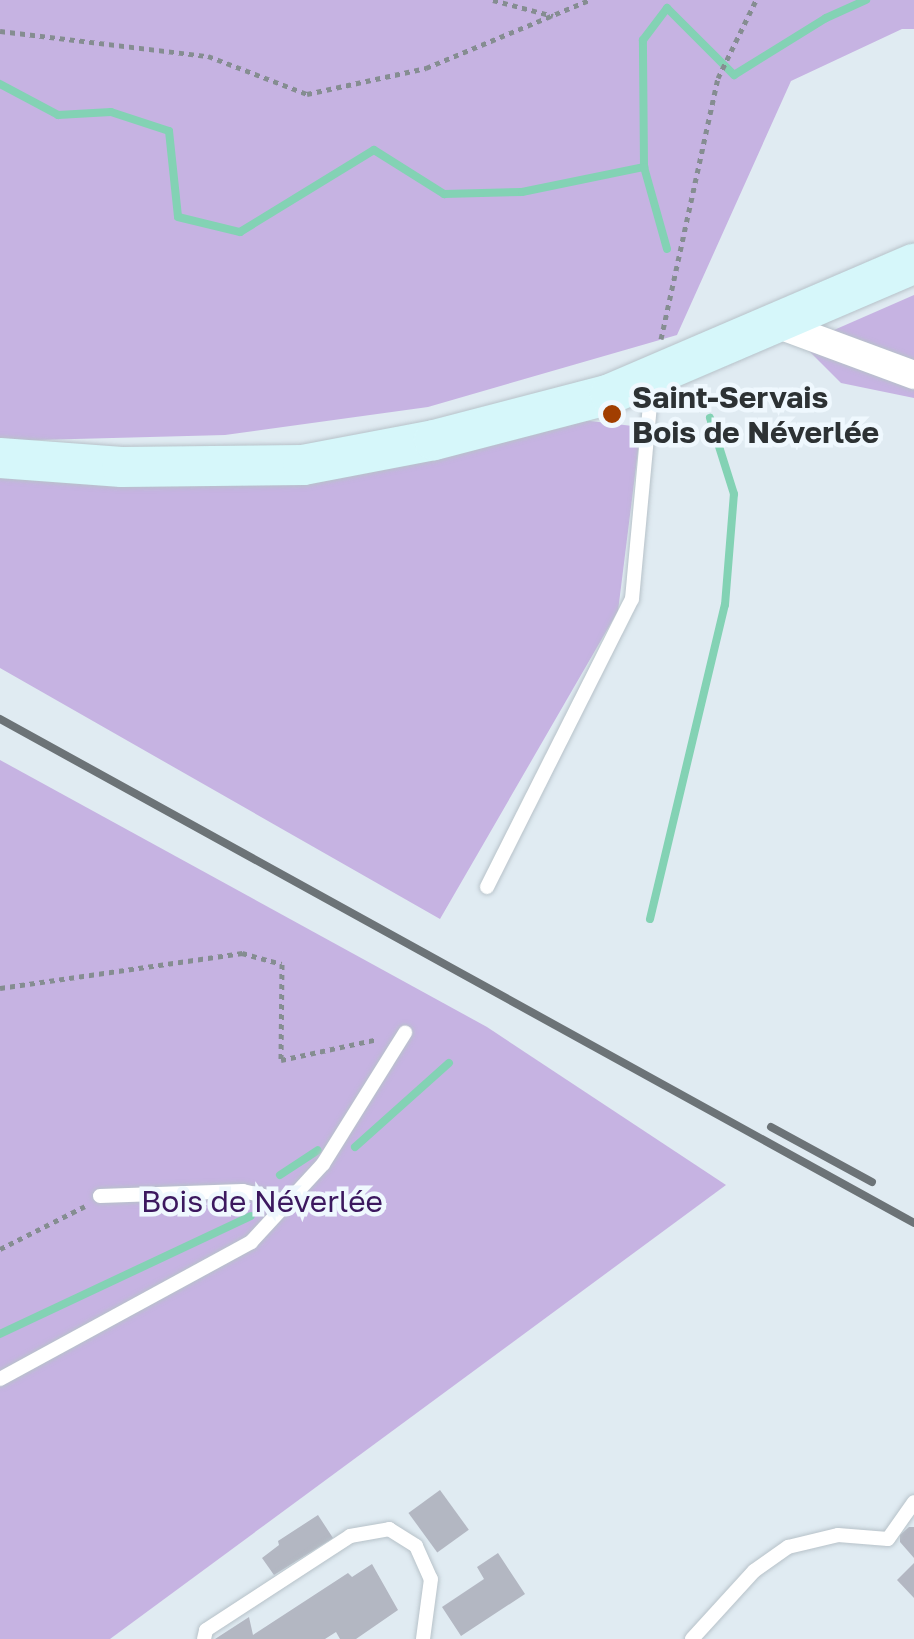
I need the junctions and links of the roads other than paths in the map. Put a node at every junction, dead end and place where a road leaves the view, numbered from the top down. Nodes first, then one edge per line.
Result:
1 (914, 264) edge
2 (779, 325) junction
3 (914, 375) edge
4 (653, 376) junction
5 (0, 458) edge
6 (487, 887) dead end
7 (406, 1033) road end
8 (100, 1196) road end
9 (285, 1201) junction
10 (0, 1379) edge
11 (914, 1502) edge
12 (204, 1639) edge
13 (423, 1639) edge
14 (692, 1639) edge

1 - 2 main road
2 - 3 street
2 - 4 main road
4 - 5 main road
4 - 6 lane
7 - 9 lane
8 - 9 lane
9 - 10 lane
11 - 14 lane
12 - 13 lane

